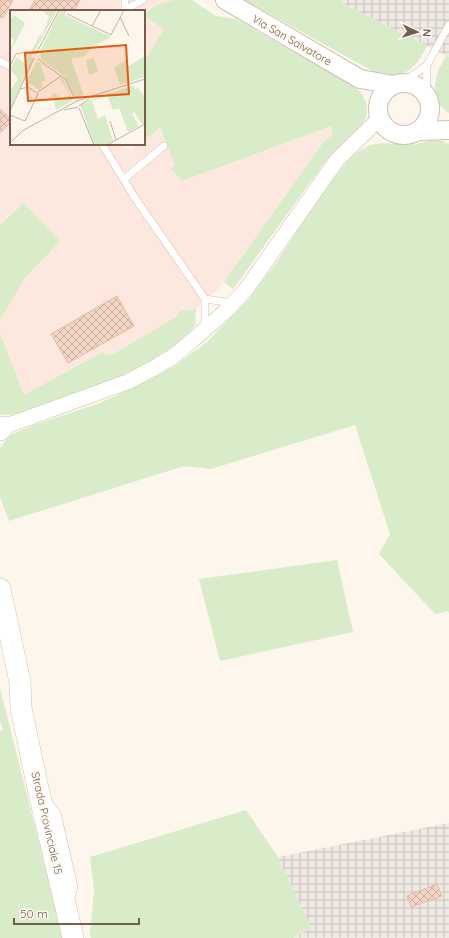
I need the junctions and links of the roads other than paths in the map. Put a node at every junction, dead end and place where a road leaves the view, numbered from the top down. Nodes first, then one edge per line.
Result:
1 (126, 0) edge
2 (143, 0) edge
3 (225, 0) edge
4 (125, 10) edge
5 (127, 10) edge
6 (449, 24) edge
7 (0, 61) edge
8 (427, 65) junction
9 (10, 66) edge
10 (360, 79) junction
11 (398, 84) junction
12 (428, 101) junction
13 (379, 113) junction
14 (449, 126) edge
15 (449, 130) edge
16 (418, 131) junction
17 (103, 145) edge
18 (164, 146) dead end
19 (124, 179) junction
20 (205, 299) junction
21 (233, 303) junction
22 (205, 329) junction
23 (1, 428) edge
24 (0, 589) edge
25 (0, 645) edge
26 (21, 708) junction
27 (73, 938) edge

1 - 4 lane
2 - 5 lane
3 - 10 street, Via San Salvatore
6 - 8 lane
7 - 9 lane
8 - 11 lane
8 - 12 lane
10 - 11 street, Via San Salvatore
10 - 13 street, Via San Salvatore
11 - 12 street
11 - 13 street
12 - 14 street
12 - 16 street
13 - 16 street
13 - 21 street
15 - 16 street
17 - 19 lane
18 - 19 lane
19 - 20 lane
20 - 21 lane
20 - 22 lane
21 - 22 street
22 - 23 street
24 - 26 main road, Strada Provinciale 15
25 - 26 main road, Strada Provinciale 15
26 - 27 main road, Strada Provinciale 15

